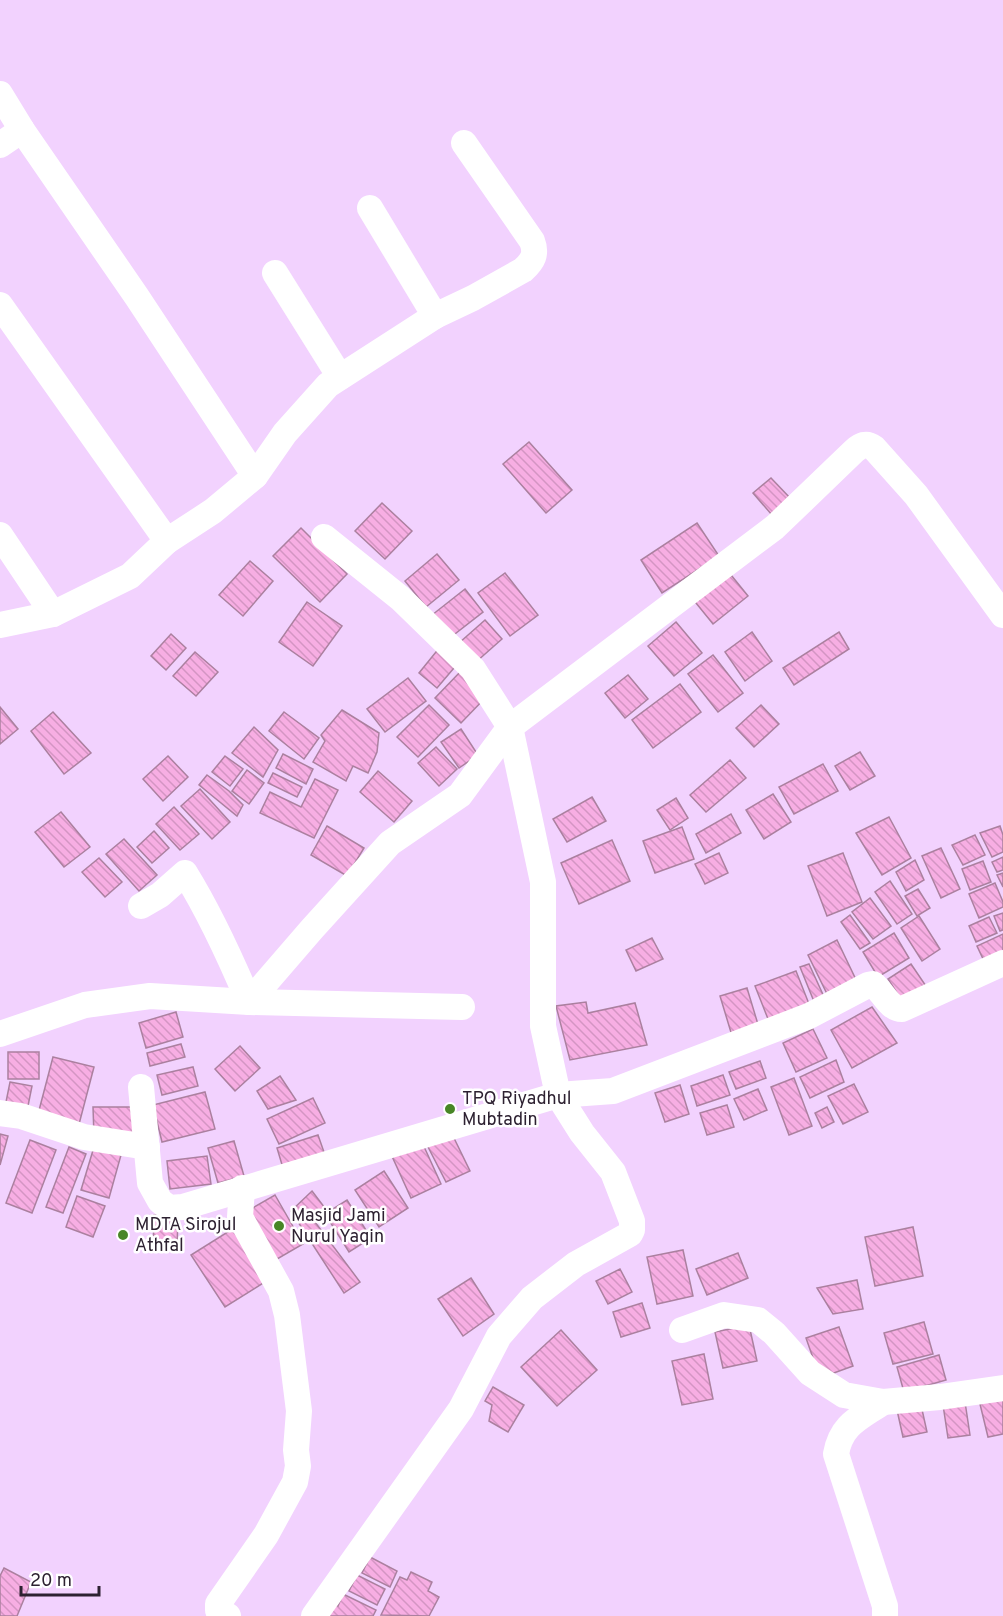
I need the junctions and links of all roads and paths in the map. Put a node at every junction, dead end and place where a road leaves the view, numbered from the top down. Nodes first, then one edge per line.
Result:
1 (0, 94) edge
2 (22, 130) junction
3 (464, 143) dead end
4 (0, 145) edge
5 (370, 208) dead end
6 (275, 273) dead end
7 (0, 305) edge
8 (435, 316) junction
9 (340, 377) junction
10 (255, 476) junction
11 (0, 535) edge
12 (324, 537) dead end
13 (167, 541) junction
14 (53, 614) junction
15 (1003, 615) edge
16 (0, 625) edge
17 (510, 728) junction
18 (141, 906) dead end
19 (1003, 963) edge
20 (249, 1002) junction
21 (462, 1007) dead end
22 (0, 1034) edge
23 (141, 1087) dead end
24 (558, 1095) junction
25 (0, 1113) edge
26 (147, 1147) junction
27 (242, 1188) junction
28 (682, 1330) dead end
29 (1003, 1388) edge
30 (883, 1402) junction
31 (228, 1616) edge
32 (314, 1616) edge
33 (885, 1616) edge

1 - 2 street
2 - 4 street
2 - 10 street
3 - 8 street
5 - 8 street
6 - 9 street
7 - 13 street
8 - 9 street
9 - 10 street
10 - 13 street
11 - 14 street
12 - 17 street
13 - 14 street
14 - 16 street
15 - 17 street
17 - 20 street
17 - 24 street
18 - 20 street
19 - 24 street
20 - 21 street
20 - 22 street
23 - 26 street
24 - 27 street
24 - 32 street
25 - 26 street
26 - 27 street
27 - 31 street
28 - 30 street
29 - 30 street
30 - 33 street

